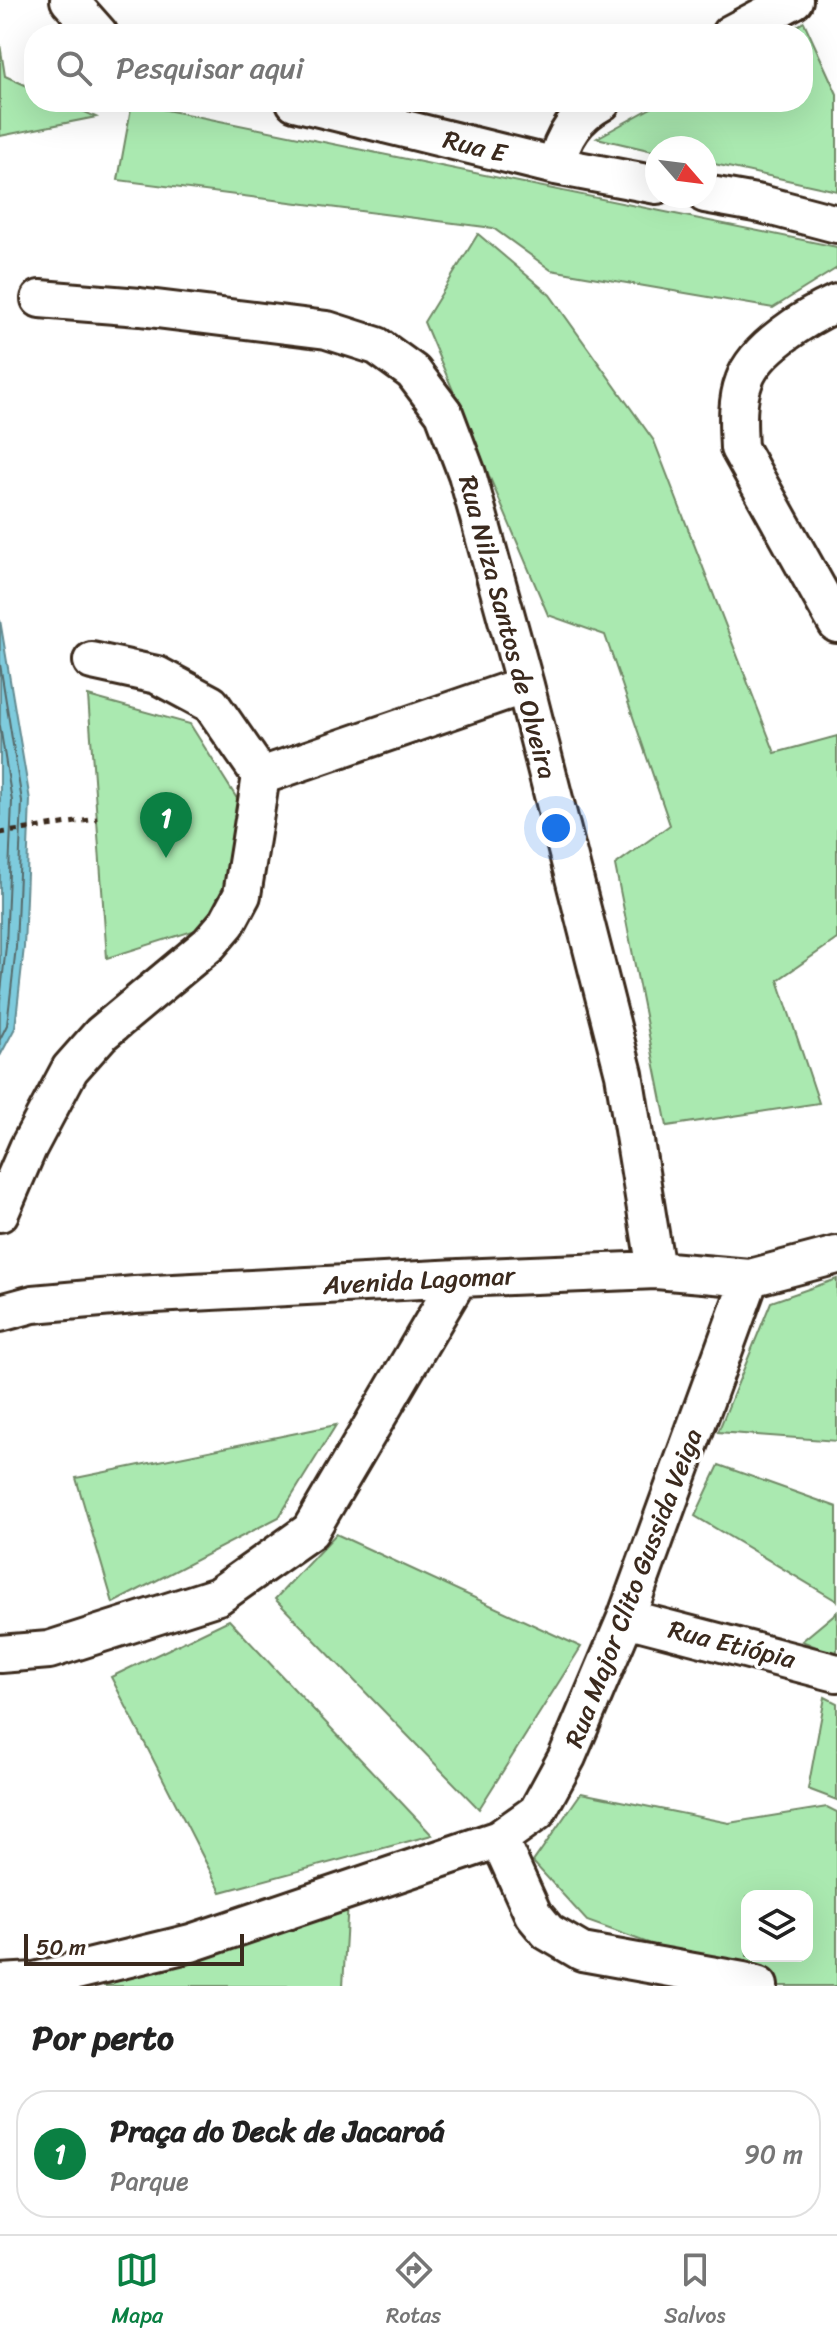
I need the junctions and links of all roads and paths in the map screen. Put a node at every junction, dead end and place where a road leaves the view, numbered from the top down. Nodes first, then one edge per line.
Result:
1 (69, 0) edge
2 (794, 0) edge
3 (90, 24) edge
4 (749, 24) edge
5 (336, 112) edge
6 (587, 112) edge
7 (556, 166) junction
8 (645, 183) edge
9 (717, 196) edge
10 (837, 224) edge
11 (40, 299) dead end
12 (837, 303) edge
13 (836, 618) edge
14 (92, 661) dead end
15 (525, 685) junction
16 (261, 776) junction
17 (97, 819) dead end
18 (0, 833) edge
19 (0, 1213) edge
20 (837, 1255) edge
21 (656, 1270) junction
22 (459, 1278) junction
23 (750, 1278) junction
24 (0, 1313) edge
25 (626, 1618) junction
26 (0, 1654) edge
27 (837, 1673) edge
28 (499, 1839) junction
29 (0, 1983) edge
30 (759, 1986) edge

1 - 3 street
2 - 4 street
5 - 7 street, Rua E
6 - 7 street
7 - 8 street, Rua E
9 - 10 street
11 - 15 street, Rua Nilza Santos de Olveira
12 - 13 street
14 - 16 street
15 - 16 street
15 - 21 street, Rua Nilza Santos de Olveira
16 - 19 street
17 - 18 path
20 - 23 street, Avenida Lagomar
21 - 22 street, Avenida Lagomar
21 - 23 street, Avenida Lagomar
22 - 24 street, Avenida Lagomar
22 - 26 street
23 - 25 street, Rua Major Clito Gussida Veiga
25 - 27 street, Rua Etiópia
25 - 28 street, Rua Major Clito Gussida Veiga
28 - 29 street, Rua Major Clito Gussida Veiga
28 - 30 street

